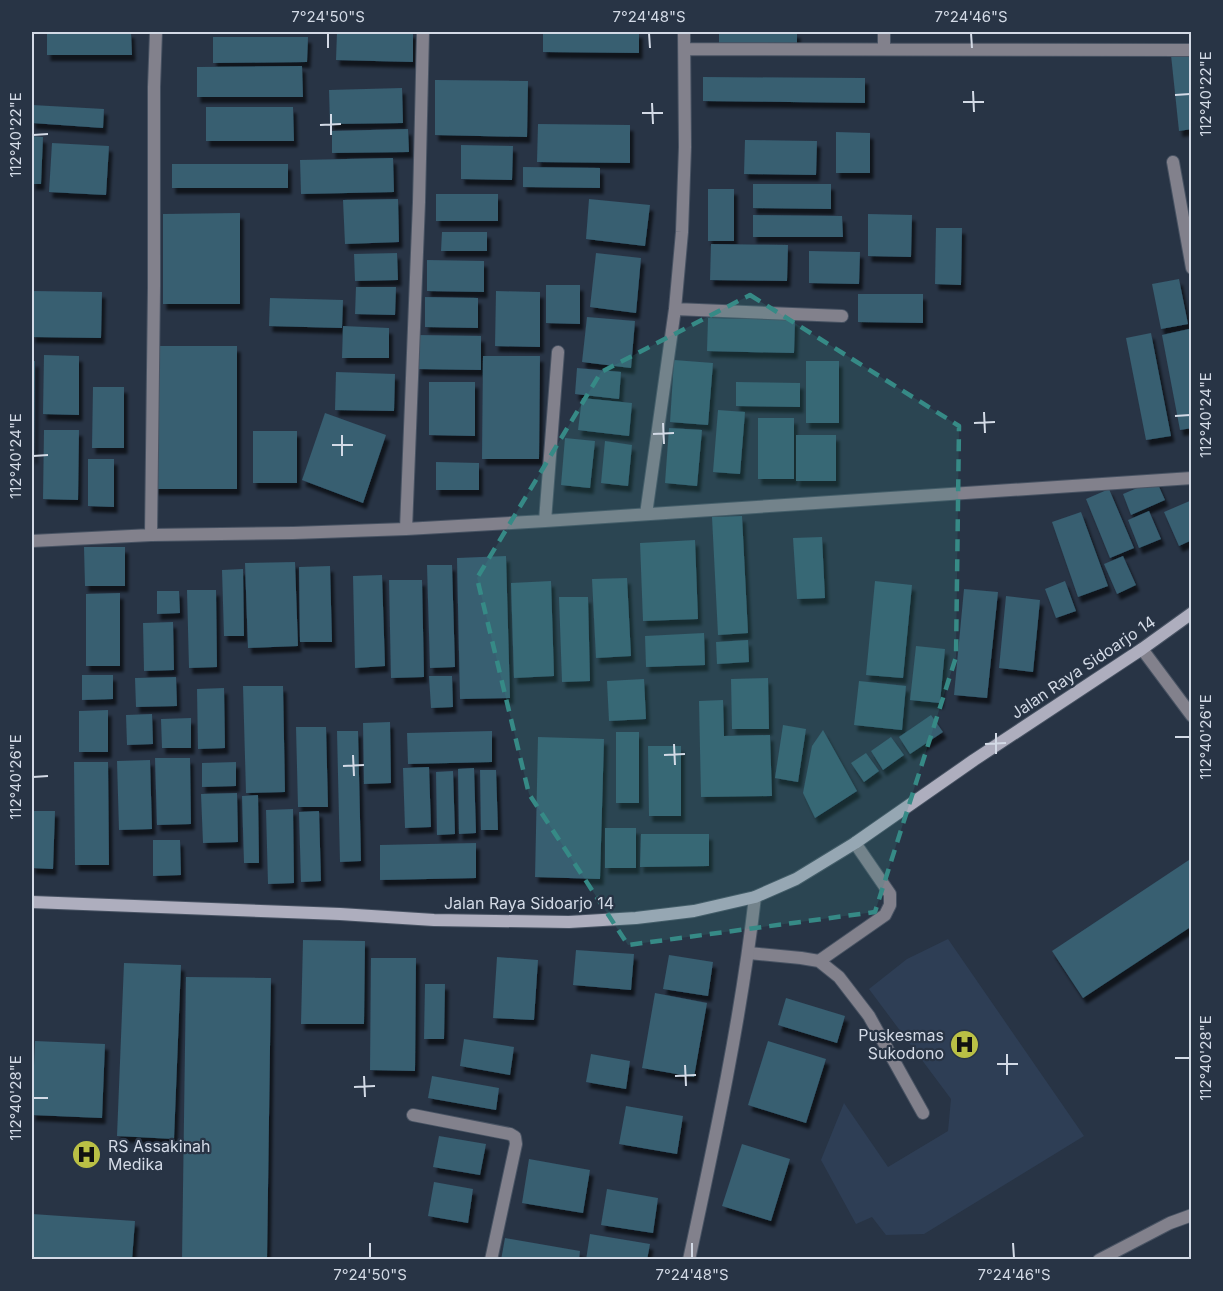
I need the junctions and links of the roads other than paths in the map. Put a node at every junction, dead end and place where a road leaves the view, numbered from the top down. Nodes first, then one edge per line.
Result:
1 (156, 32) edge
2 (423, 32) edge
3 (684, 32) edge
4 (884, 32) edge
5 (685, 49) junction
6 (884, 49) junction
7 (1191, 50) edge
8 (1173, 162) dead end
9 (1191, 268) edge
10 (675, 309) junction
11 (842, 316) dead end
12 (558, 352) dead end
13 (1191, 478) edge
14 (646, 514) junction
15 (545, 521) junction
16 (406, 529) junction
17 (151, 535) junction
18 (32, 541) edge
19 (1191, 613) edge
20 (1142, 649) junction
21 (1191, 716) edge
22 (855, 843) junction
23 (755, 897) junction
24 (32, 902) edge
25 (749, 953) junction
26 (819, 961) junction
27 (923, 1113) dead end
28 (414, 1114) dead end
29 (1191, 1215) edge
30 (491, 1260) edge
31 (689, 1260) edge
32 (1099, 1260) edge

1 - 17 street
2 - 16 street
3 - 5 street
4 - 6 street
5 - 6 street
5 - 10 street
6 - 7 street
8 - 9 street
10 - 11 street
10 - 14 street
12 - 15 street
13 - 14 street
14 - 15 street
15 - 16 street
16 - 17 street
17 - 18 street
19 - 20 main road, Jalan Raya Sidoarjo 14
20 - 21 street
20 - 22 main road, Jalan Raya Sidoarjo 14
22 - 23 main road, Jalan Raya Sidoarjo 14
22 - 26 street
23 - 24 main road, Jalan Raya Sidoarjo 14
23 - 25 street
25 - 26 street
25 - 31 street
26 - 27 street
28 - 30 street
29 - 32 street

